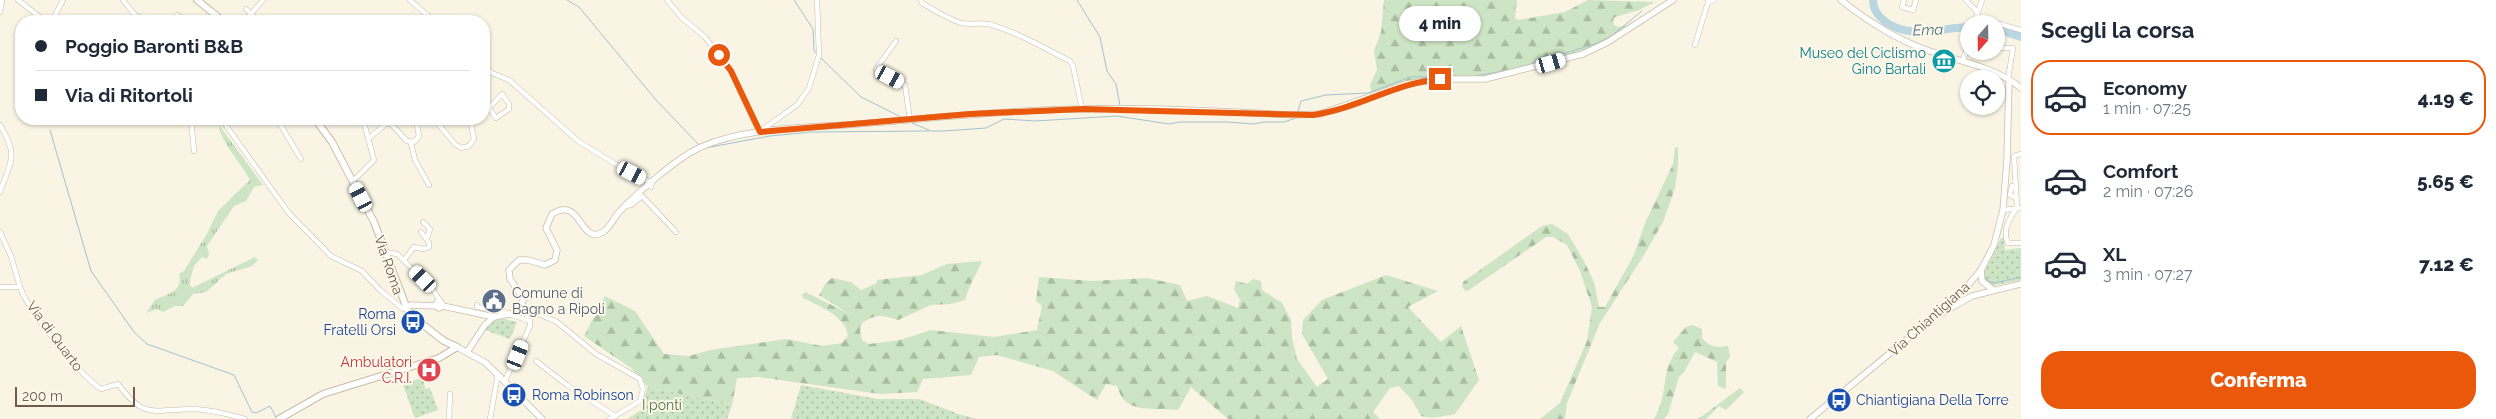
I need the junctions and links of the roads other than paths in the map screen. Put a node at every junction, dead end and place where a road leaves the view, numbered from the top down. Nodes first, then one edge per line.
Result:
1 (2, 0) edge
2 (18, 0) edge
3 (63, 0) edge
4 (123, 0) edge
5 (198, 0) edge
6 (263, 0) edge
7 (410, 0) edge
8 (667, 0) edge
9 (817, 0) edge
10 (921, 0) edge
11 (1672, 0) edge
12 (1714, 0) edge
13 (1841, 0) edge
14 (1904, 0) edge
15 (1916, 0) edge
16 (1966, 0) edge
17 (1982, 0) edge
18 (1708, 1) edge
19 (246, 9) dead end
20 (0, 12) edge
21 (216, 14) edge
22 (251, 14) joint
23 (37, 15) edge
24 (55, 15) edge
25 (135, 15) edge
26 (427, 15) edge
27 (1974, 15) edge
28 (1977, 15) edge
29 (2005, 26) edge
30 (2021, 30) edge
31 (896, 41) dead end
32 (1695, 46) dead end
33 (2005, 48) edge
34 (1960, 59) edge
35 (1963, 60) edge
36 (490, 71) edge
37 (492, 73) joint
38 (2009, 80) junction
39 (2021, 88) edge
40 (502, 94) joint
41 (490, 107) edge
42 (490, 109) edge
43 (1082, 109) junction
44 (910, 120) junction
45 (0, 125) edge
46 (192, 125) edge
47 (224, 125) edge
48 (281, 125) edge
49 (319, 125) edge
50 (365, 125) edge
51 (385, 125) edge
52 (389, 125) edge
53 (417, 125) edge
54 (439, 125) edge
55 (471, 125) edge
56 (760, 132) junction
57 (369, 138) junction
58 (411, 143) junction
59 (194, 151) dead end
60 (2021, 154) edge
61 (301, 159) dead end
62 (353, 181) junction
63 (654, 182) junction
64 (429, 185) dead end
65 (2012, 186) dead end
66 (0, 192) edge
67 (2016, 198) junction
68 (625, 206) junction
69 (2019, 208) edge
70 (2003, 210) junction
71 (423, 222) dead end
72 (434, 224) dead end
73 (430, 229) junction
74 (0, 232) edge
75 (421, 232) dead end
76 (676, 232) dead end
77 (427, 239) junction
78 (2021, 242) edge
79 (386, 252) junction
80 (404, 260) junction
81 (1981, 270) junction
82 (2021, 284) edge
83 (0, 287) edge
84 (20, 287) junction
85 (1993, 290) junction
86 (440, 304) junction
87 (477, 304) dead end
88 (521, 306) junction
89 (405, 308) junction
90 (511, 314) junction
91 (494, 317) junction
92 (1934, 317) junction
93 (530, 321) junction
94 (457, 347) junction
95 (467, 352) junction
96 (536, 361) dead end
97 (498, 374) junction
98 (505, 381) junction
99 (450, 394) dead end
100 (613, 418) edge
101 (245, 419) edge
102 (279, 419) edge
103 (449, 419) edge
104 (490, 419) edge
105 (542, 419) edge
106 (1810, 419) edge

1 - 20 street
2 - 23 street
3 - 24 street
4 - 25 street
5 - 21 main road
6 - 22 street
7 - 26 street
8 - 56 street
9 - 56 street
10 - 43 street
11 - 43 street
12 - 18 street
13 - 34 street
14 - 15 street
16 - 27 street
17 - 28 street
18 - 32 street
19 - 22 street
29 - 30 street
31 - 44 street
33 - 38 street
35 - 38 street
36 - 37 street
37 - 63 street
38 - 39 street
38 - 70 street, Via Chiantigiana
40 - 41 street
40 - 42 street
43 - 44 street
44 - 56 street
45 - 66 street
46 - 59 street
47 - 89 street
48 - 61 street
49 - 62 main road, Via Roma
50 - 57 street
51 - 57 street
52 - 58 street
53 - 58 street
54 - 55 street
56 - 63 street
57 - 62 street
58 - 64 street
60 - 67 street
62 - 79 main road, Via Roma
63 - 68 street
65 - 67 street
67 - 69 street
68 - 76 street
68 - 88 street
69 - 70 street
69 - 78 street
70 - 81 street, Via Chiantigiana
71 - 73 street
72 - 73 street
73 - 77 street
74 - 84 street
75 - 77 street
77 - 80 street
79 - 80 street
79 - 89 main road, Via Roma
80 - 86 street
81 - 85 street
81 - 92 street, Via Chiantigiana
82 - 85 street
83 - 84 street, Via di Quarto
84 - 101 street, Via di Quarto
85 - 92 street
86 - 89 street
86 - 91 street
87 - 90 street
88 - 90 street
88 - 93 street
88 - 100 street
89 - 94 main road, Via Roma
90 - 91 street
90 - 93 street
91 - 95 street
92 - 106 street, Via Chiantigiana
93 - 98 street
94 - 95 street, Via Roma
94 - 102 main road
95 - 97 street, Via Roma
96 - 100 street
97 - 98 street, Via Roma
97 - 104 street
98 - 105 street, Via Roma
99 - 103 street

